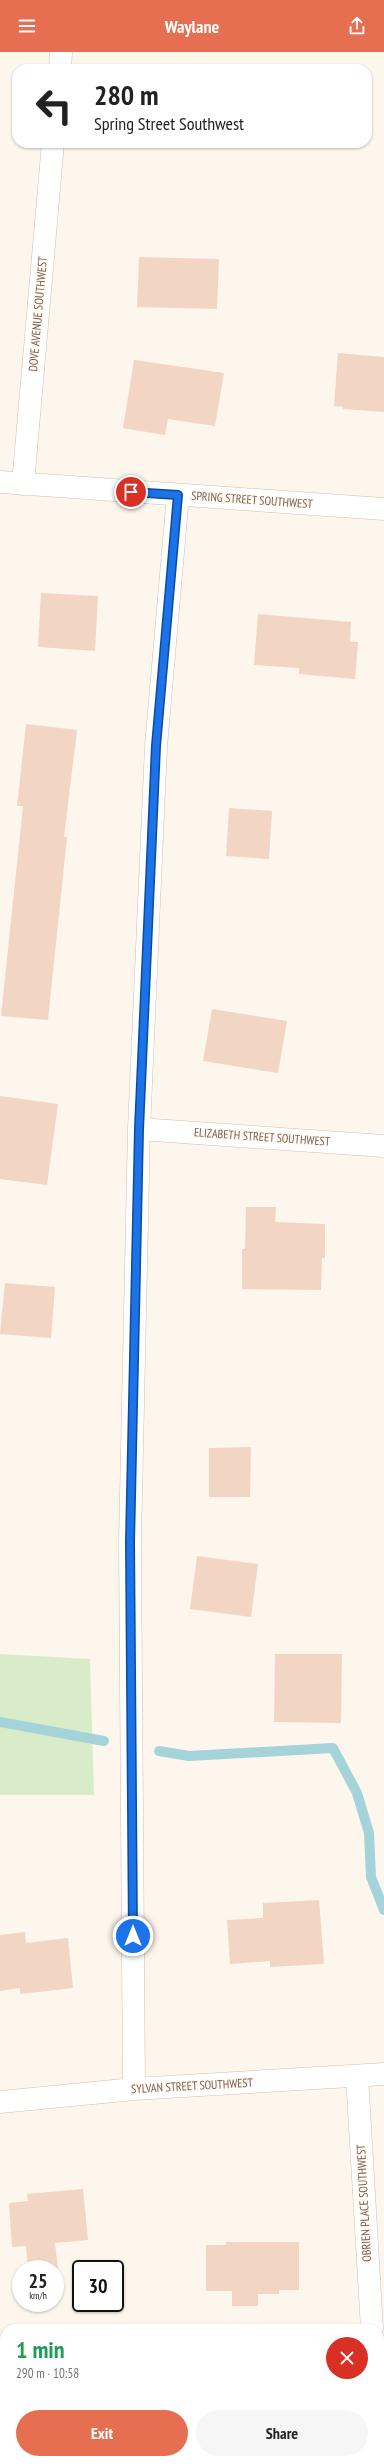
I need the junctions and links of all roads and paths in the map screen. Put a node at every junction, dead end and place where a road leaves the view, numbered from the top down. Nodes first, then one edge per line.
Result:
1 (61, 52) edge
2 (60, 64) edge
3 (53, 148) edge
4 (0, 482) edge
5 (23, 484) junction
6 (178, 495) junction
7 (384, 510) edge
8 (139, 1129) junction
9 (384, 1146) edge
10 (384, 2074) edge
11 (357, 2076) junction
12 (134, 2089) junction
13 (0, 2102) edge
14 (372, 2324) edge

1 - 2 street
3 - 5 street, DOVE AVENUE SOUTHWEST
4 - 5 street, SPRING STREET SOUTHWEST
5 - 6 street, SPRING STREET SOUTHWEST
6 - 7 street, SPRING STREET SOUTHWEST
6 - 8 street
8 - 9 street, ELIZABETH STREET SOUTHWEST
8 - 12 street
10 - 11 street, SYLVAN STREET SOUTHWEST
11 - 12 street, SYLVAN STREET SOUTHWEST
11 - 14 street, OBRIEN PLACE SOUTHWEST
12 - 13 street, SYLVAN STREET SOUTHWEST

